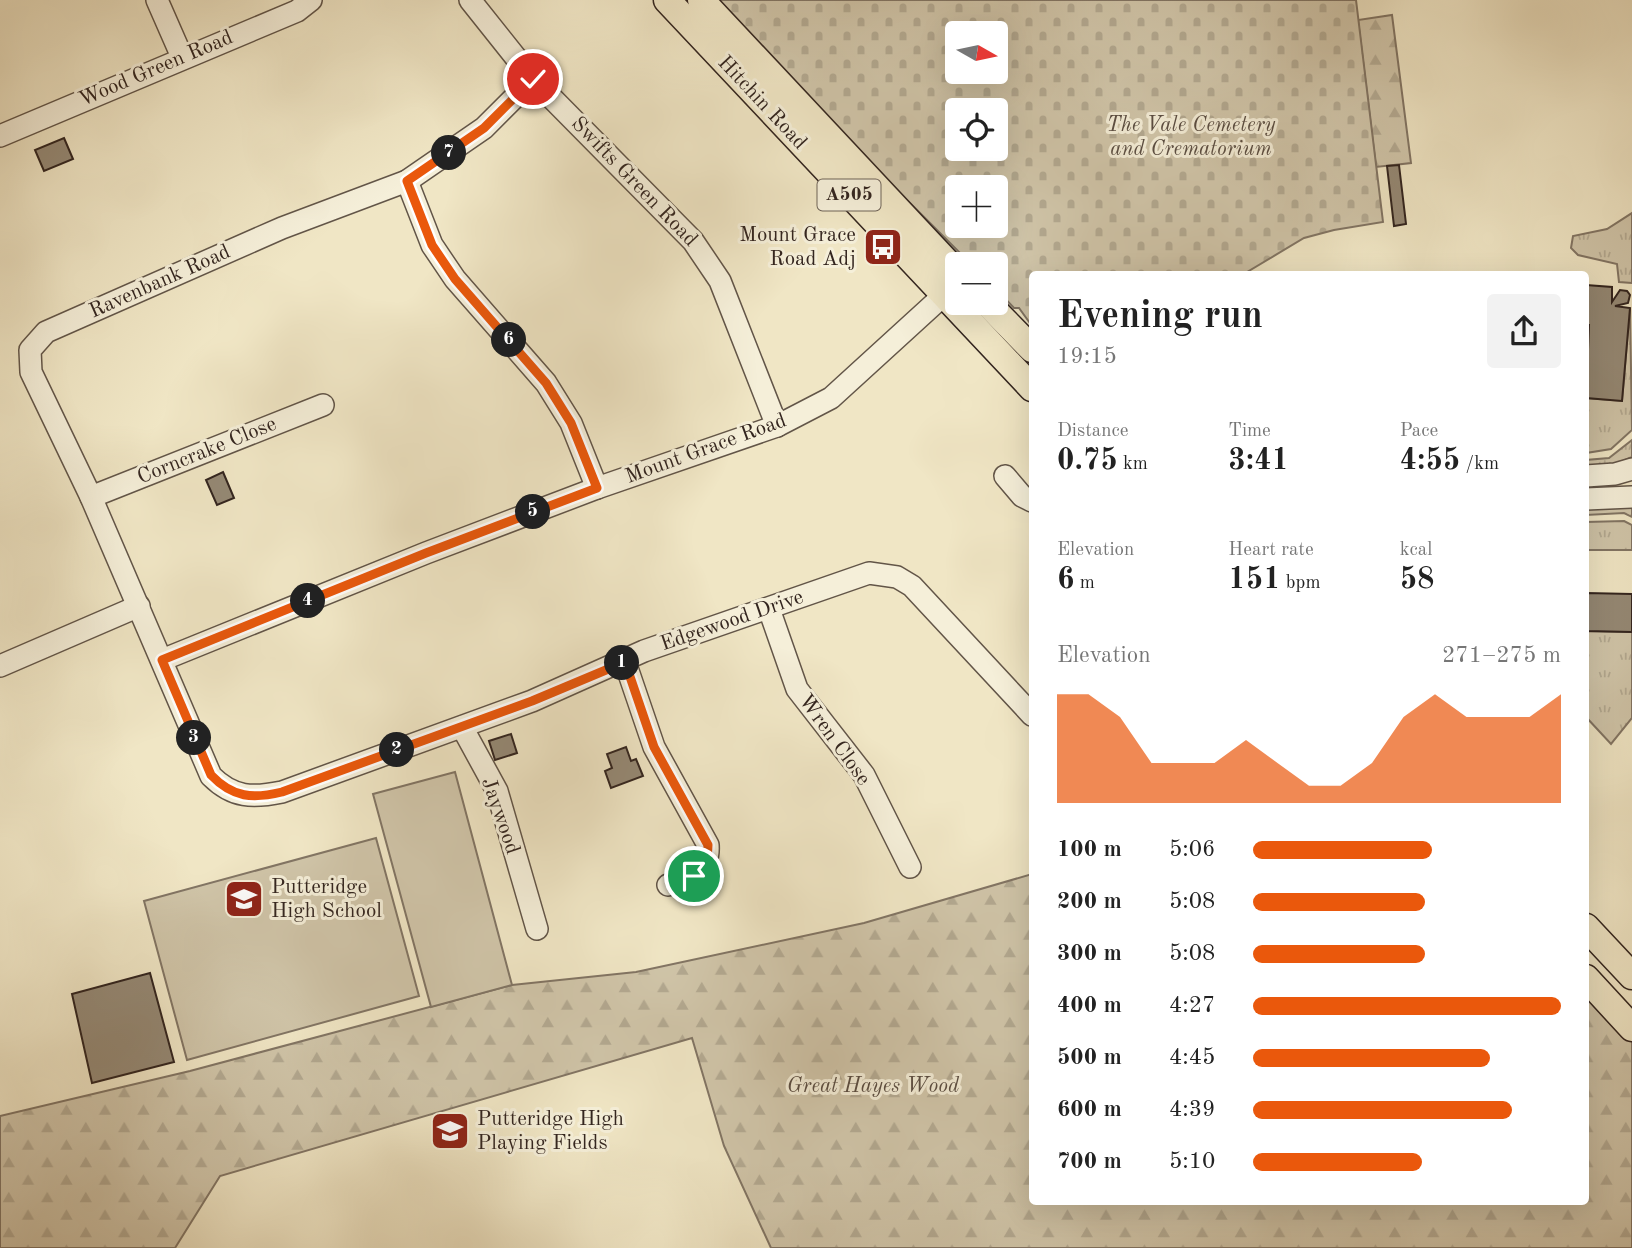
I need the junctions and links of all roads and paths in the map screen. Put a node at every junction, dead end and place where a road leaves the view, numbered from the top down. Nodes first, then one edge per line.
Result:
1 (157, 0) edge
2 (311, 0) edge
3 (470, 0) edge
4 (667, 0) edge
5 (701, 0) edge
6 (182, 57) junction
7 (533, 79) junction
8 (0, 136) edge
9 (407, 181) junction
10 (945, 274) edge
11 (945, 275) edge
12 (945, 291) edge
13 (977, 315) edge
14 (999, 315) edge
15 (1029, 346) edge
16 (1029, 384) edge
17 (323, 405) dead end
18 (777, 426) junction
19 (1632, 469) edge
20 (1005, 476) dead end
21 (1589, 476) edge
22 (597, 488) junction
23 (91, 496) junction
24 (1632, 497) edge
25 (1589, 499) edge
26 (1029, 500) edge
27 (139, 606) junction
28 (769, 609) junction
29 (162, 660) junction
30 (625, 662) junction
31 (0, 666) edge
32 (1029, 712) edge
33 (462, 727) junction
34 (910, 867) dead end
35 (668, 884) dead end
36 (527, 917) dead end
37 (1589, 930) edge
38 (1632, 976) edge
39 (1589, 981) edge
40 (1632, 1028) edge

1 - 6 street
2 - 6 street, Wood Green Road
3 - 7 street, Swifts Green Road
4 - 11 main road, Hitchin Road / A505
5 - 10 main road, Hitchin Road / A505
6 - 8 street, Wood Green Road
7 - 9 street, Ravenbank Road
7 - 18 street, Swifts Green Road
9 - 22 street
9 - 23 street, Ravenbank Road
12 - 18 street, Mount Grace Road
13 - 16 main road, Hitchin Road / A505
14 - 15 main road
17 - 23 street, Corncrake Close
18 - 22 street, Mount Grace Road
19 - 21 street
20 - 26 street
22 - 29 street, Mount Grace Road
23 - 27 street, Ravenbank Road
24 - 25 street
27 - 29 street, Edgewood Drive
27 - 31 street
28 - 30 street, Edgewood Drive
28 - 32 street, Edgewood Drive
28 - 34 street, Wren Close
29 - 33 street, Edgewood Drive
30 - 33 street, Edgewood Drive
30 - 35 street
33 - 36 street, Jaywood
37 - 38 main road
39 - 40 main road

